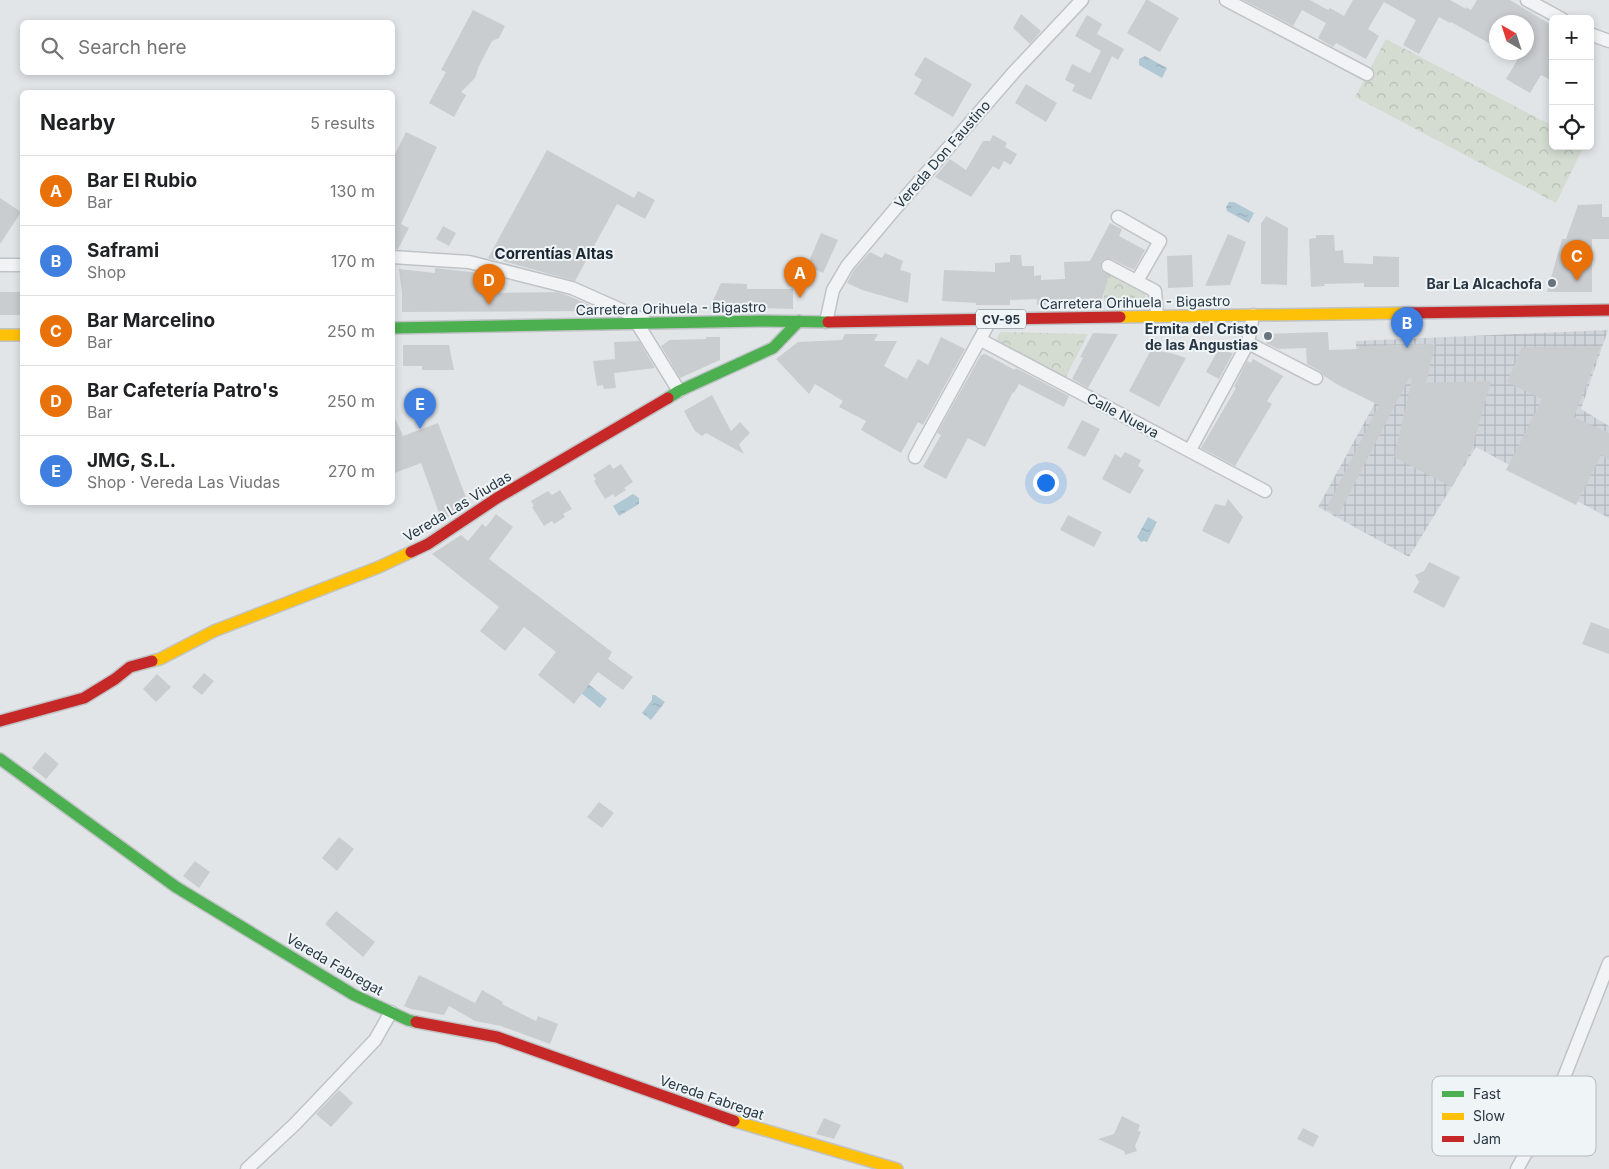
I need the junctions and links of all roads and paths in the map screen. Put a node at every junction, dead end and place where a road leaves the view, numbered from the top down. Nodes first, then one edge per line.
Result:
1 (1082, 0) edge
2 (1226, 0) edge
3 (1527, 0) edge
4 (1555, 15) edge
5 (1594, 35) edge
6 (1609, 41) edge
7 (1367, 74) dead end
8 (1118, 217) dead end
9 (395, 257) edge
10 (0, 265) edge
11 (20, 265) edge
12 (1108, 266) dead end
13 (1137, 281) junction
14 (1609, 310) edge
15 (1253, 315) junction
16 (1157, 316) junction
17 (991, 319) junction
18 (799, 321) junction
19 (826, 322) junction
20 (637, 323) junction
21 (651, 323) junction
22 (395, 328) edge
23 (0, 335) edge
24 (20, 335) edge
25 (980, 340) junction
26 (1248, 343) junction
27 (1316, 378) dead end
28 (679, 391) junction
29 (1190, 450) junction
30 (915, 457) dead end
31 (1265, 492) dead end
32 (0, 721) edge
33 (0, 758) edge
34 (1609, 963) edge
35 (390, 1012) junction
36 (1565, 1076) edge
37 (1525, 1156) edge
38 (247, 1169) edge
39 (897, 1169) edge
40 (1518, 1169) edge

1 - 19 street, Vereda Don Faustino
2 - 7 street
3 - 4 street
5 - 6 street
8 - 13 street
9 - 21 street
10 - 11 street
12 - 13 street
13 - 16 street
14 - 15 street, Carretera Orihuela - Bigastro / CV-95
15 - 16 street, Carretera Orihuela - Bigastro / CV-95
15 - 26 street
16 - 17 street, Carretera Orihuela - Bigastro / CV-95
17 - 19 street, Carretera Orihuela - Bigastro / CV-95
17 - 25 street
18 - 19 street, Carretera Orihuela - Bigastro / CV-95
18 - 21 street, Carretera Orihuela - Bigastro / CV-95
18 - 28 street, Vereda Las Viudas
20 - 21 street, Carretera Orihuela - Bigastro / CV-95
20 - 22 street, Carretera Orihuela - Bigastro / CV-95
20 - 28 street
23 - 24 street
25 - 29 street, Calle Nueva
25 - 30 street
26 - 27 street
26 - 29 street
28 - 32 street, Vereda Las Viudas
29 - 31 street, Calle Nueva
33 - 35 street, Vereda Fabregat
34 - 36 street
35 - 38 street
35 - 39 street, Vereda Fabregat
37 - 40 street

